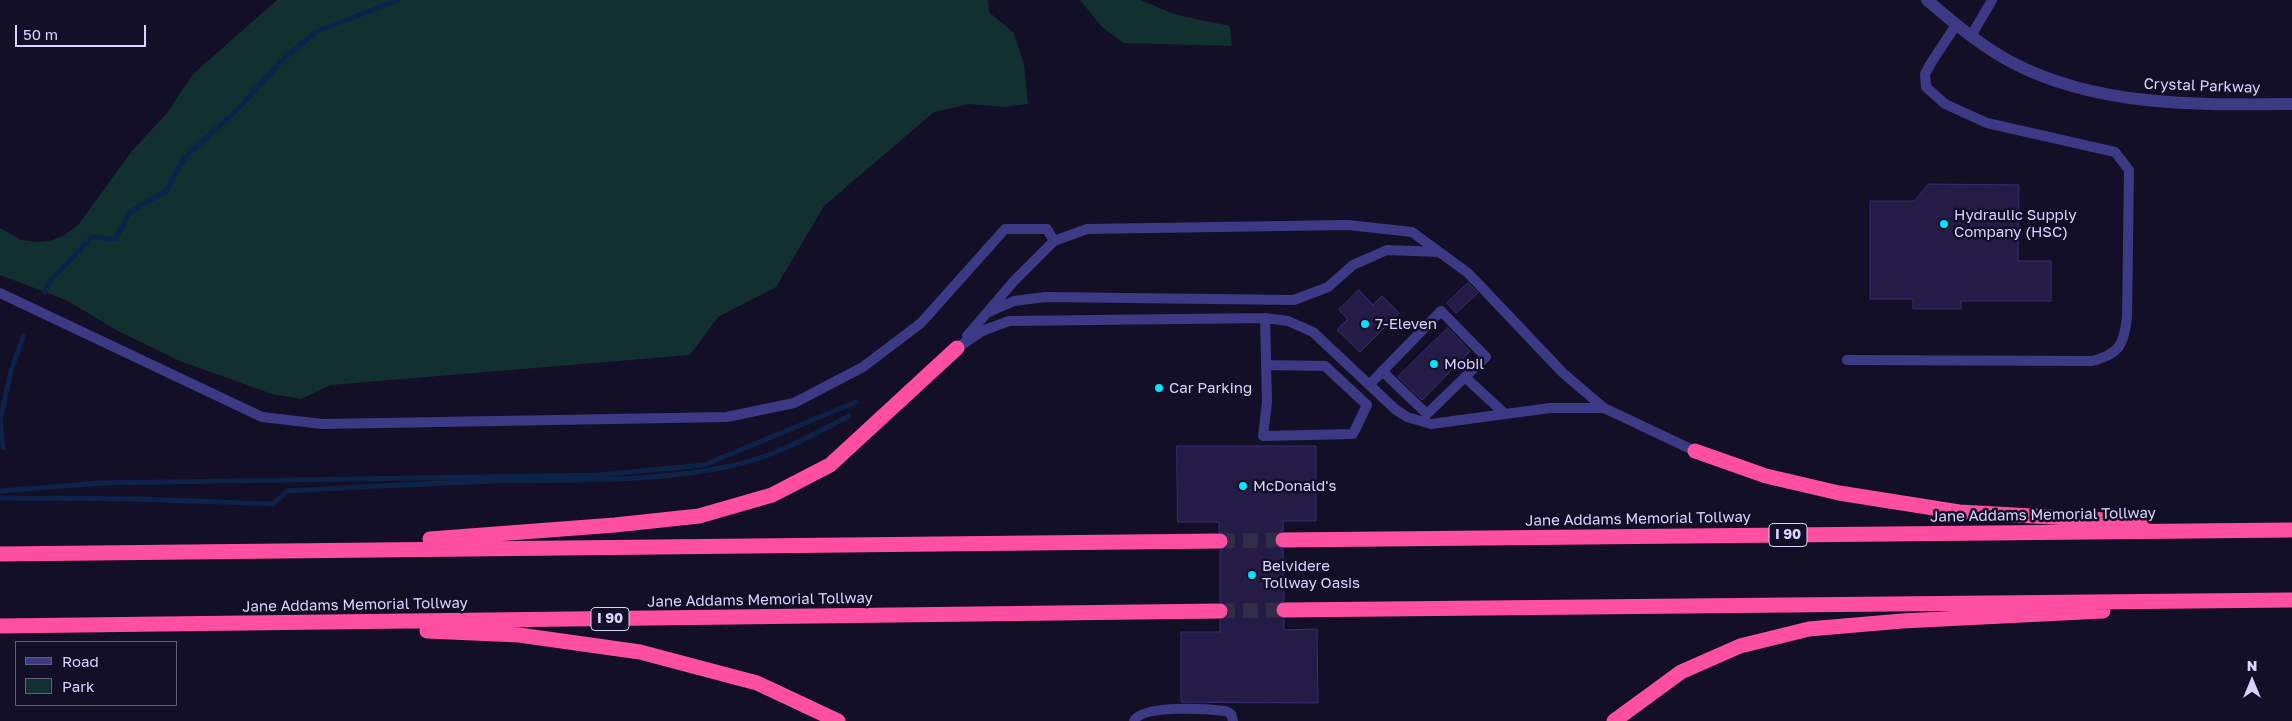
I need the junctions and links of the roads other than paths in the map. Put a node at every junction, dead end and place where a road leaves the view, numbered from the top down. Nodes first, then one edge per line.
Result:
1 (1927, 0) edge
2 (1992, 0) edge
3 (1956, 25) junction
4 (1971, 36) junction
5 (2292, 104) edge
6 (1054, 241) junction
7 (1439, 252) junction
8 (0, 293) edge
9 (988, 312) junction
10 (1265, 318) junction
11 (957, 348) junction
12 (1846, 360) dead end
13 (1266, 364) junction
14 (1382, 371) junction
15 (1466, 376) junction
16 (1369, 385) junction
17 (1604, 408) junction
18 (1505, 414) junction
19 (1695, 451) joint
20 (2277, 530) junction
21 (2292, 530) edge
22 (1220, 540) tunnel mouth
23 (1283, 540) tunnel mouth
24 (246, 550) junction
25 (0, 554) edge
26 (2292, 600) edge
27 (1284, 610) tunnel mouth
28 (1220, 611) tunnel mouth
29 (281, 623) junction
30 (0, 626) edge
31 (838, 721) edge
32 (1134, 721) edge
33 (1233, 721) edge
34 (1614, 721) edge

1 - 3 street, Crystal Parkway
2 - 4 lane
3 - 4 street, Crystal Parkway
3 - 12 lane
4 - 5 street, Crystal Parkway
6 - 7 lane
6 - 8 lane
6 - 9 lane
7 - 9 lane
7 - 17 lane
9 - 11 lane
10 - 11 lane
10 - 13 lane
10 - 16 lane
11 - 24 highway
13 - 13 lane
14 - 15 lane
14 - 15 lane
14 - 16 lane
15 - 18 lane
16 - 18 lane
17 - 18 lane
17 - 19 lane
19 - 20 highway
20 - 21 highway, Jane Addams Memorial Tollway / I 90
20 - 23 highway, Jane Addams Memorial Tollway / I 90
22 - 24 highway
24 - 25 highway
26 - 27 highway
26 - 34 highway
28 - 29 highway, Jane Addams Memorial Tollway / I 90
29 - 30 highway, Jane Addams Memorial Tollway / I 90
29 - 31 highway
32 - 33 lane

